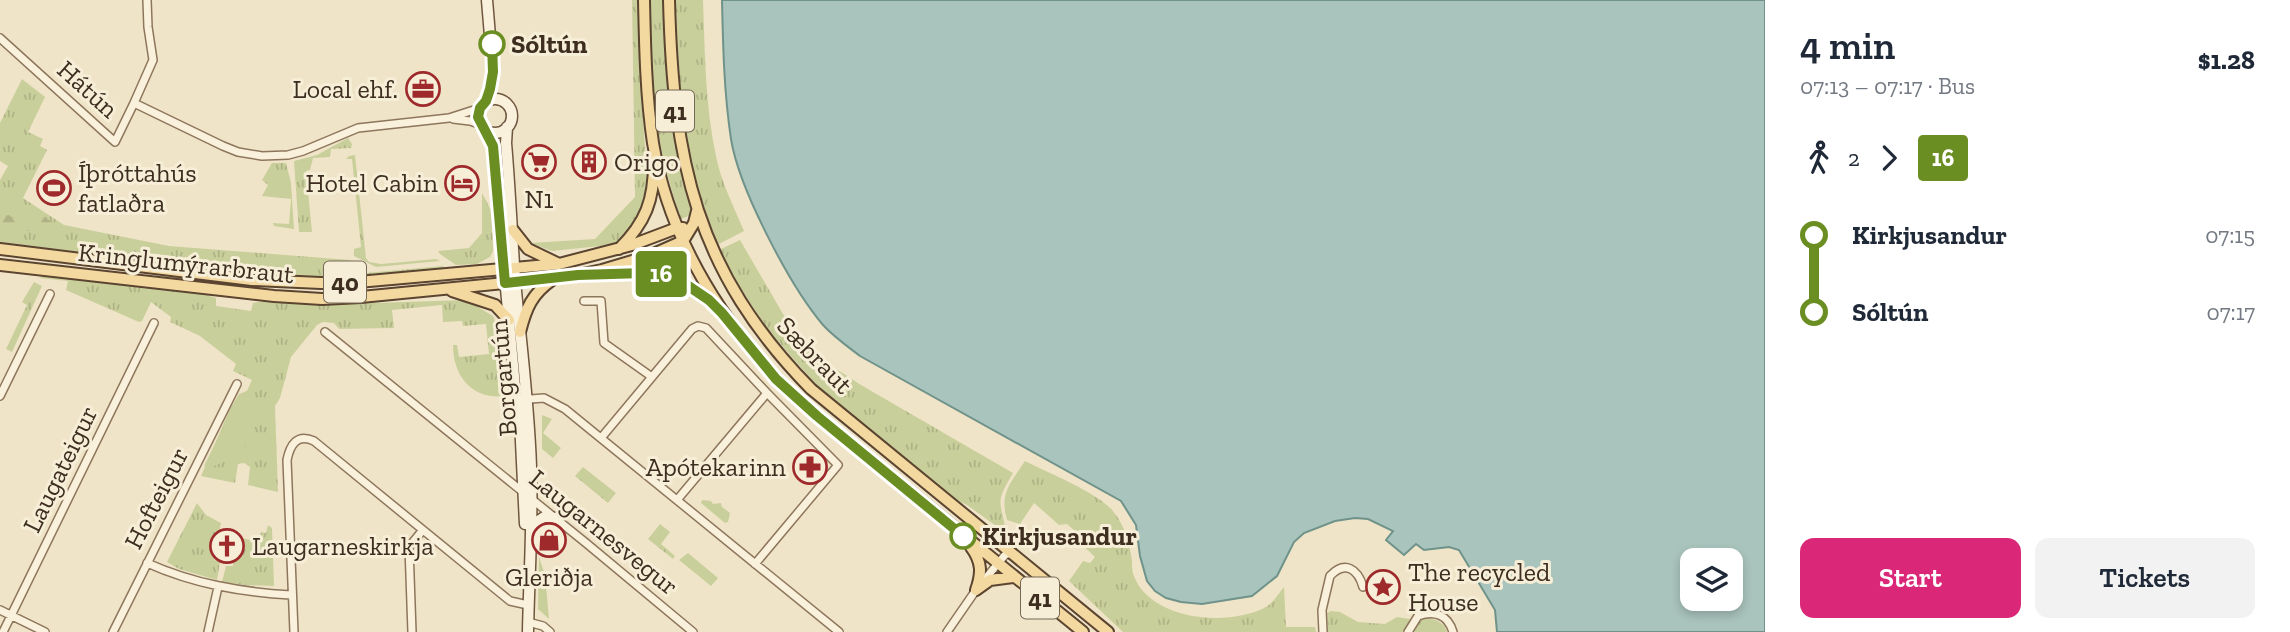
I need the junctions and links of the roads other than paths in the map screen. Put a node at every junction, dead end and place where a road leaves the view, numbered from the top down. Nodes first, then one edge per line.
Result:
1 (147, 0) edge
2 (487, 0) edge
3 (644, 0) edge
4 (669, 0) edge
5 (0, 38) edge
6 (493, 72) junction
7 (503, 101) junction
8 (135, 103) junction
9 (483, 105) junction
10 (449, 118) junction
11 (484, 127) junction
12 (507, 127) junction
13 (654, 146) junction
14 (697, 209) junction
15 (677, 228) junction
16 (513, 230) junction
17 (690, 230) junction
18 (683, 241) junction
19 (710, 247) junction
20 (0, 249) edge
21 (619, 249) junction
22 (559, 264) junction
23 (0, 265) edge
24 (508, 275) junction
25 (578, 275) junction
26 (556, 278) junction
27 (439, 289) junction
28 (50, 294) dead end
29 (361, 297) junction
30 (584, 301) dead end
31 (722, 313) junction
32 (509, 320) junction
33 (154, 323) dead end
34 (325, 332) dead end
35 (520, 332) junction
36 (652, 377) junction
37 (237, 384) dead end
38 (767, 393) junction
39 (0, 396) edge
40 (522, 399) junction
41 (601, 438) junction
42 (526, 496) junction
43 (677, 500) junction
44 (555, 519) junction
45 (531, 526) junction
46 (422, 531) junction
47 (963, 536) junction
48 (1011, 553) junction
49 (147, 563) junction
50 (755, 564) junction
51 (998, 564) junction
52 (1013, 576) junction
53 (529, 577) junction
54 (218, 587) junction
55 (1363, 587) dead end
56 (976, 590) junction
57 (291, 595) junction
58 (528, 605) junction
59 (0, 610) edge
60 (11, 615) junction
61 (528, 627) edge
62 (3, 632) edge
63 (45, 632) edge
64 (113, 632) edge
65 (208, 632) edge
66 (294, 632) edge
67 (412, 632) edge
68 (550, 632) edge
69 (693, 632) edge
70 (839, 632) edge
71 (947, 632) edge
72 (1083, 632) edge
73 (1108, 632) edge
74 (1322, 632) edge
75 (1408, 632) edge
76 (1453, 632) edge

1 - 8 street
2 - 6 street, Borgartún
3 - 13 main road, Sæbraut / 41
4 - 14 main road, Sæbraut / 41
5 - 8 street, Hátún
6 - 7 street, Borgartún
6 - 9 street, Borgartún
7 - 9 street
7 - 12 street, Borgartún
8 - 10 street
9 - 10 street
9 - 11 street, Borgartún
10 - 11 street
11 - 12 street
11 - 24 street, Borgartún
12 - 16 street, Borgartún
13 - 15 main road, Sæbraut / 41
13 - 21 main road
14 - 17 main road
14 - 19 main road, Sæbraut / 41
15 - 17 main road, Kringlumýrarbraut / 40
15 - 18 main road, Sæbraut / 41
15 - 21 main road, Kringlumýrarbraut / 40
16 - 22 main road
16 - 24 street, Borgartún
17 - 18 main road
17 - 19 main road
18 - 25 main road, Kringlumýrarbraut / 40
18 - 31 main road, Sæbraut / 41
19 - 48 main road, Sæbraut / 41
20 - 24 main road, Kringlumýrarbraut / 40
21 - 22 main road, Kringlumýrarbraut / 40
22 - 24 main road, Kringlumýrarbraut / 40
23 - 29 main road, Kringlumýrarbraut / 40
24 - 26 main road, Kringlumýrarbraut / 40
24 - 27 main road, Kringlumýrarbraut / 40
24 - 29 main road
24 - 32 street, Borgartún
24 - 35 street, Borgartún
25 - 26 main road, Kringlumýrarbraut / 40
25 - 31 main road
26 - 35 main road
27 - 29 main road, Kringlumýrarbraut / 40
27 - 32 main road
28 - 39 street
30 - 36 street
31 - 47 main road, Sæbraut / 41
32 - 40 street, Borgartún
33 - 60 street, Laugateigur
34 - 42 street, Laugarnesvegur
35 - 40 street, Borgartún
36 - 38 street
36 - 41 street
37 - 49 street, Hofteigur
38 - 43 street
38 - 50 street
40 - 41 street
40 - 42 street, Borgartún
41 - 43 street
42 - 44 street, Laugarnesvegur
42 - 45 street
42 - 53 street
43 - 50 street
44 - 45 street
44 - 69 street, Laugarnesvegur
45 - 53 street
46 - 57 street
46 - 58 street
46 - 67 street
47 - 51 main road, Sæbraut / 41
47 - 56 main road
48 - 51 street
48 - 73 main road, Sæbraut / 41
49 - 54 street
49 - 64 street, Hofteigur
50 - 70 street
51 - 52 main road, Sæbraut / 41
51 - 56 street
52 - 56 main road
52 - 72 main road, Sæbraut / 41
53 - 58 street
54 - 57 street
54 - 65 street
55 - 74 street
56 - 71 street
57 - 66 street
58 - 61 street
59 - 60 street
60 - 62 street, Laugateigur
60 - 63 street
61 - 68 street
75 - 76 street

